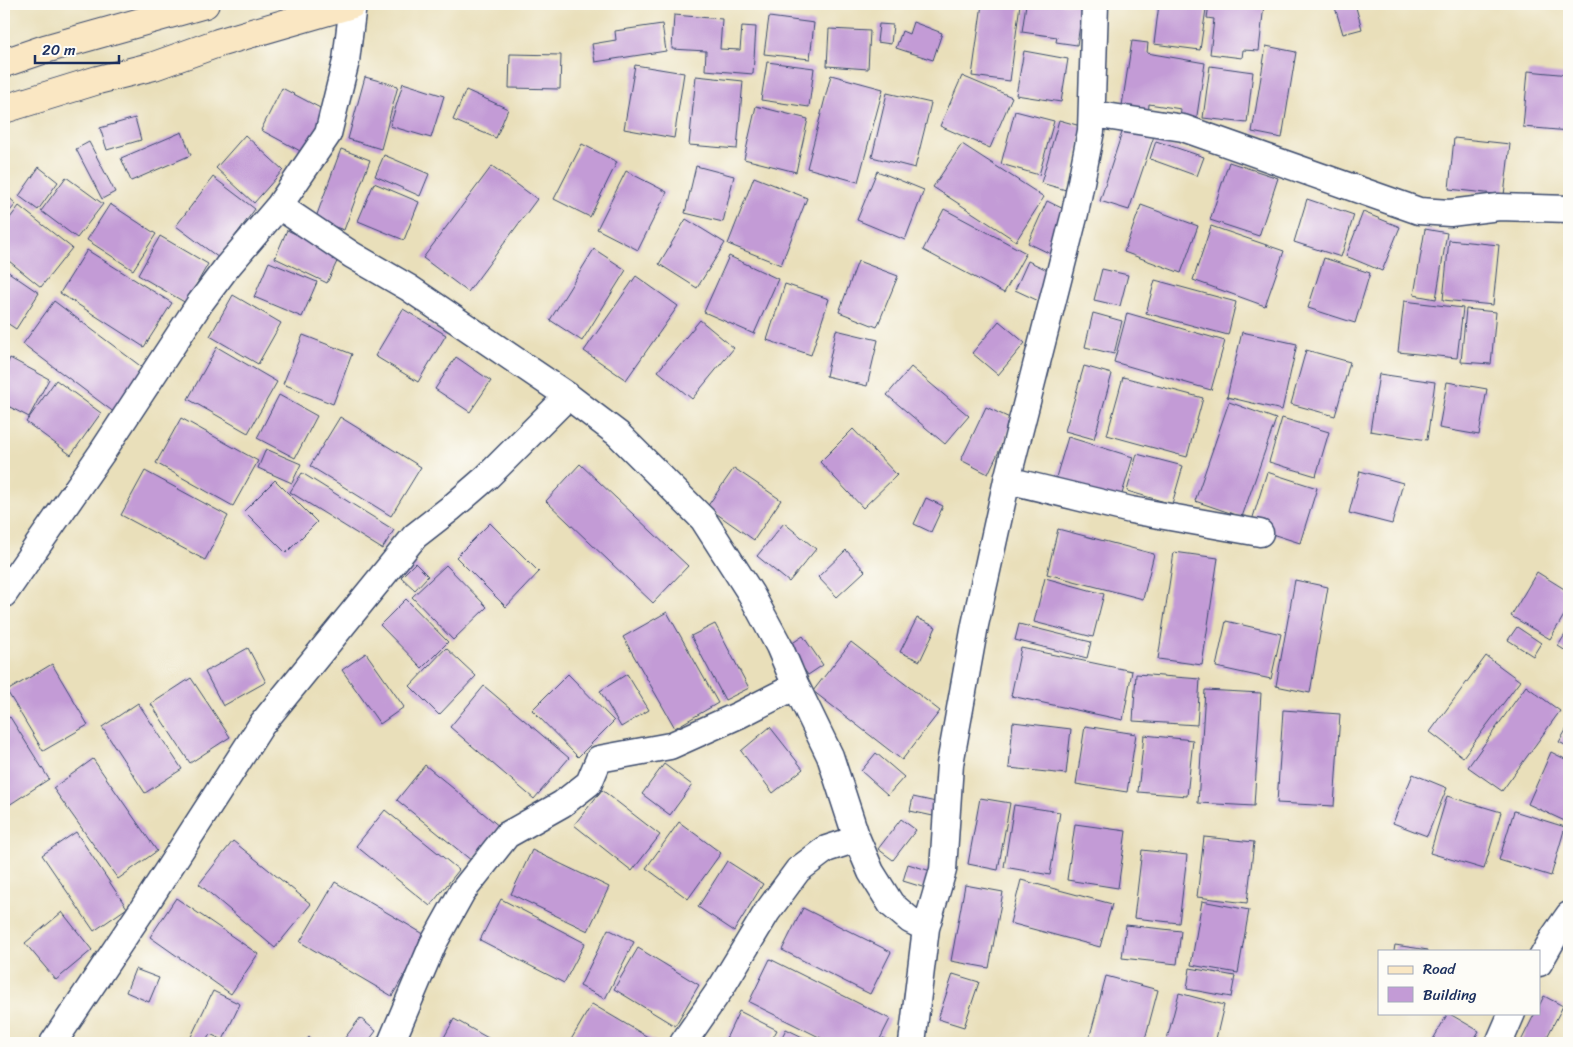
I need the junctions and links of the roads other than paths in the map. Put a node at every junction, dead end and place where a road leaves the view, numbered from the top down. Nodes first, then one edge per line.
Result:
1 (205, 4) edge
2 (353, 4) edge
3 (1095, 4) edge
4 (4, 63) edge
5 (4, 109) edge
6 (1092, 114) junction
7 (279, 206) junction
8 (1569, 209) edge
9 (568, 396) junction
10 (1007, 480) junction
11 (1260, 533) dead end
12 (4, 594) edge
13 (796, 686) junction
14 (857, 839) junction
15 (1569, 915) edge
16 (926, 928) junction
17 (1540, 962) edge
18 (1512, 1014) edge
19 (53, 1043) edge
20 (391, 1043) edge
21 (683, 1043) edge
22 (912, 1043) edge
23 (1498, 1043) edge

1 - 4 main road
2 - 5 main road
2 - 7 street
3 - 6 street
6 - 8 street
6 - 10 street
7 - 9 street
7 - 12 street
9 - 13 street
9 - 19 street
10 - 11 street
10 - 16 street
13 - 14 street
13 - 20 street
14 - 16 street
14 - 21 street
15 - 17 street
16 - 22 street
18 - 23 street

